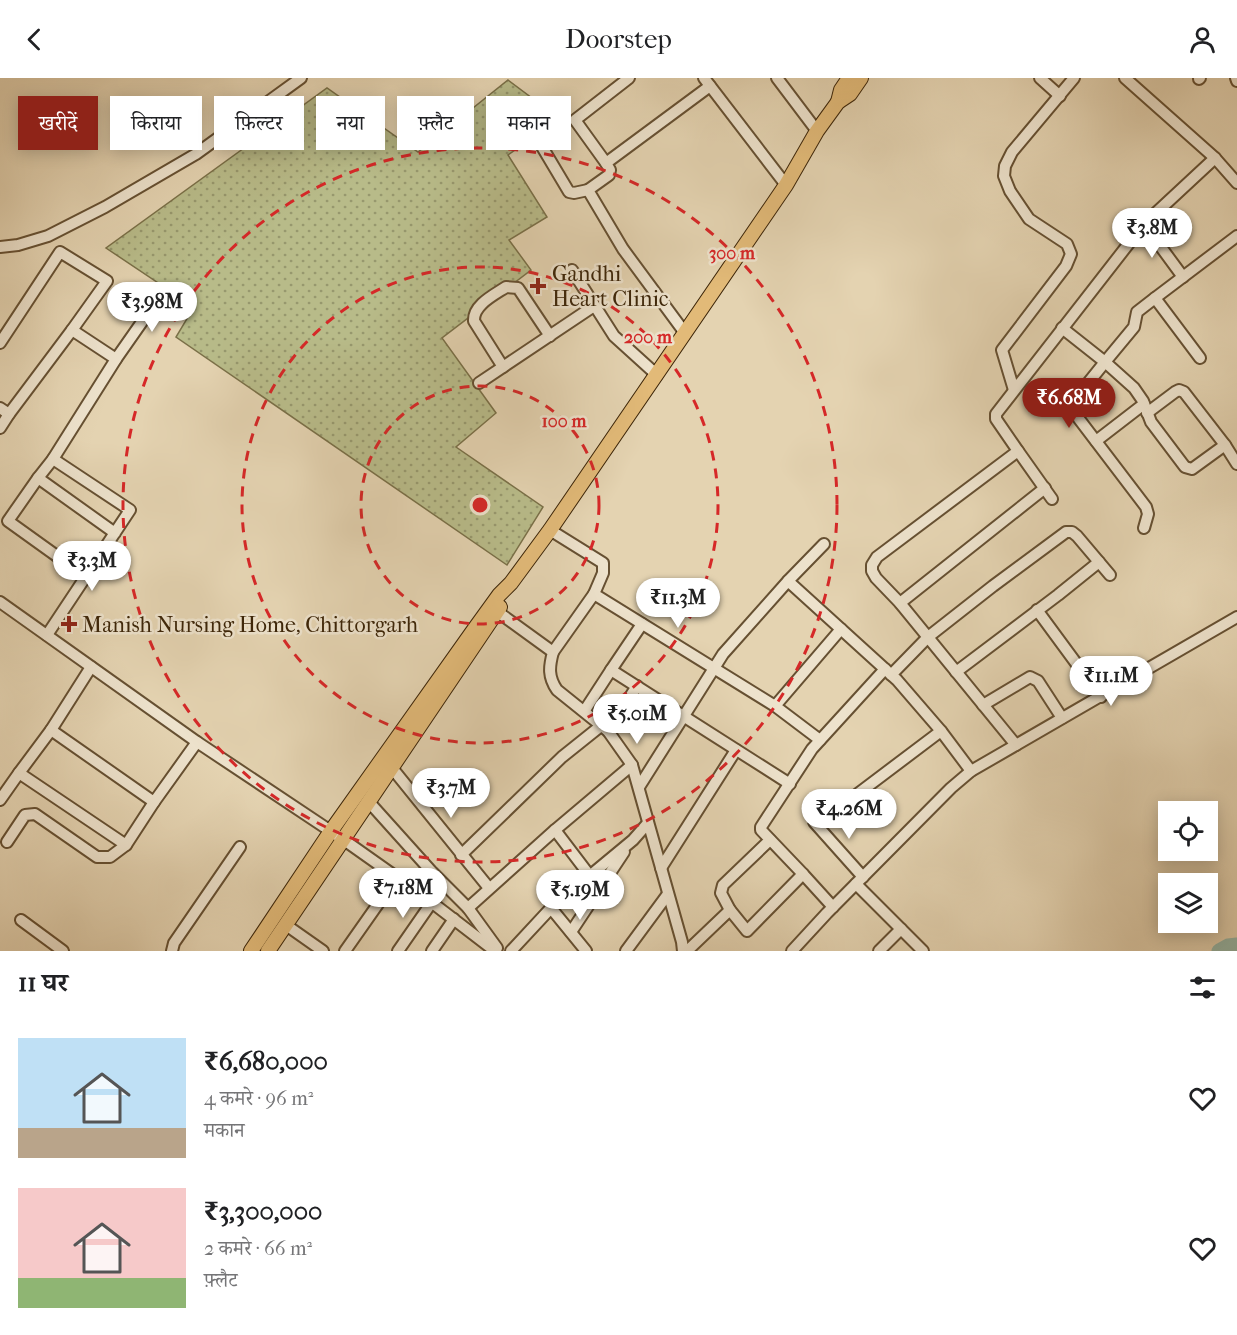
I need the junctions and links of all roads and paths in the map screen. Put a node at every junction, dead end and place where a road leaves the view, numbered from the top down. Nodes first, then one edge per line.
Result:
1 (301, 78) edge
2 (629, 78) edge
3 (777, 78) edge
4 (849, 78) edge
5 (861, 78) edge
6 (1040, 78) edge
7 (1074, 78) edge
8 (1125, 78) edge
9 (707, 82) edge
10 (1060, 96) junction
11 (838, 102) junction
12 (817, 131) junction
13 (544, 150) edge
14 (1215, 158) junction
15 (606, 163) junction
16 (1237, 183) edge
17 (786, 185) junction
18 (588, 190) junction
19 (1144, 224) junction
20 (53, 233) junction
21 (1237, 236) edge
22 (0, 247) edge
23 (60, 252) junction
24 (572, 270) dead end
25 (1183, 277) junction
26 (165, 289) dead end
27 (1155, 298) junction
28 (594, 306) junction
29 (1062, 328) junction
30 (72, 330) junction
31 (686, 333) junction
32 (550, 336) junction
33 (0, 343) edge
34 (1200, 358) dead end
35 (116, 359) junction
36 (1105, 362) junction
37 (503, 367) junction
38 (657, 375) junction
39 (479, 383) dead end
40 (1014, 390) junction
41 (1145, 408) junction
42 (4, 411) edge
43 (0, 428) edge
44 (1096, 441) junction
45 (1225, 445) junction
46 (1018, 451) junction
47 (53, 459) junction
48 (1237, 464) edge
49 (38, 478) junction
50 (1045, 488) junction
51 (1052, 500) dead end
52 (4, 519) edge
53 (1144, 528) dead end
54 (550, 530) junction
55 (115, 533) junction
56 (824, 544) dead end
57 (1099, 561) junction
58 (1110, 575) dead end
59 (86, 577) junction
60 (788, 581) junction
61 (594, 594) junction
62 (0, 602) edge
63 (900, 603) junction
64 (494, 610) junction
65 (1037, 610) junction
66 (1237, 617) edge
67 (642, 624) junction
68 (841, 629) junction
69 (47, 635) junction
70 (928, 637) junction
71 (553, 652) junction
72 (91, 667) junction
73 (714, 668) junction
74 (611, 670) junction
75 (888, 672) junction
76 (956, 672) junction
77 (637, 686) junction
78 (1101, 697) junction
79 (983, 705) junction
80 (775, 706) junction
81 (585, 710) junction
82 (684, 716) junction
83 (1062, 718) junction
84 (605, 728) junction
85 (51, 730) junction
86 (940, 731) junction
87 (820, 740) junction
88 (197, 742) junction
89 (1016, 745) junction
90 (736, 750) junction
91 (632, 765) junction
92 (392, 768) junction
93 (971, 771) junction
94 (19, 773) junction
95 (789, 784) junction
96 (639, 787) junction
97 (0, 800) edge
98 (154, 802) junction
99 (369, 802) junction
100 (835, 811) dead end
101 (814, 822) dead end
102 (648, 823) junction
103 (555, 830) junction
104 (331, 831) junction
105 (344, 840) junction
106 (633, 840) junction
107 (770, 840) junction
108 (7, 842) dead end
109 (126, 845) junction
110 (240, 847) dead end
111 (461, 855) junction
112 (661, 868) junction
113 (803, 874) junction
114 (590, 876) junction
115 (397, 877) junction
116 (860, 880) junction
117 (489, 888) junction
118 (669, 894) junction
119 (432, 902) junction
120 (833, 907) junction
121 (468, 908) junction
122 (551, 908) junction
123 (730, 910) junction
124 (21, 920) dead end
125 (454, 920) junction
126 (286, 925) junction
127 (901, 929) junction
128 (571, 932) junction
129 (63, 951) edge
130 (172, 951) edge
131 (251, 951) edge
132 (268, 951) edge
133 (323, 951) edge
134 (345, 951) edge
135 (398, 951) edge
136 (432, 951) edge
137 (497, 951) edge
138 (511, 951) edge
139 (586, 951) edge
140 (626, 951) edge
141 (685, 951) edge
142 (792, 951) edge
143 (879, 951) edge
144 (922, 951) edge

1 - 20 street
2 - 15 street
3 - 12 street
4 - 11 main road
5 - 11 main road
6 - 10 street
7 - 10 street
8 - 14 street
9 - 15 street
9 - 17 street
10 - 40 street
11 - 12 main road
12 - 17 main road
13 - 18 street
14 - 16 street
14 - 19 street
15 - 18 street
17 - 31 main road
18 - 31 street
19 - 25 street
19 - 29 street
20 - 22 street
20 - 23 street
21 - 25 street
23 - 30 street
23 - 33 street
24 - 28 street
25 - 27 street
26 - 35 street
27 - 34 street
27 - 36 street
28 - 32 street
28 - 38 street
29 - 36 street
29 - 40 street
30 - 35 street
30 - 42 street
31 - 38 main road
32 - 37 street
32 - 37 street
35 - 47 street
36 - 41 street
36 - 44 street
37 - 39 street
38 - 54 main road
40 - 46 street
41 - 44 street
41 - 45 street
41 - 45 street
42 - 43 street
44 - 53 street
45 - 48 street
46 - 50 street
46 - 63 street
47 - 49 street
47 - 55 street
49 - 52 street
49 - 55 street
50 - 51 street
50 - 63 street
52 - 59 street
54 - 61 street
54 - 64 main road
55 - 59 street
56 - 60 street
57 - 58 street
57 - 65 street
57 - 70 street
59 - 69 street
60 - 68 street
60 - 73 street
61 - 67 street
61 - 71 street
62 - 69 street
63 - 70 street
64 - 71 street
64 - 92 main road
64 - 104 main road
65 - 76 street
65 - 78 street
66 - 78 street
67 - 73 street
67 - 74 street
68 - 75 street
68 - 80 street
69 - 72 street
70 - 75 street
70 - 76 street
71 - 81 street
72 - 85 street
72 - 88 street
73 - 80 street
73 - 82 street
74 - 77 street
74 - 81 street
75 - 86 street
75 - 87 street
76 - 79 street
77 - 82 street
77 - 84 street
78 - 83 street
79 - 83 street
79 - 89 street
80 - 87 street
81 - 84 street
82 - 90 street
82 - 96 street
83 - 89 street
84 - 91 street
84 - 111 street
85 - 94 street
85 - 98 street
86 - 93 street
86 - 100 street
87 - 95 street
88 - 98 street
88 - 104 street
89 - 93 street
90 - 95 street
90 - 112 street
91 - 96 street
91 - 103 street
92 - 99 main road
92 - 111 street
93 - 116 street
94 - 97 street
94 - 109 street
95 - 107 street
96 - 102 street
98 - 109 street
99 - 105 main road
99 - 121 street
101 - 116 street
102 - 106 street
102 - 112 street
103 - 114 street
103 - 117 street
104 - 105 street
104 - 131 main road
105 - 115 street
105 - 126 main road
106 - 114 street
106 - 128 street
107 - 113 street
107 - 123 street
108 - 109 street
110 - 130 street
111 - 117 street
112 - 118 street
113 - 120 street
113 - 123 street
114 - 122 street
115 - 119 street
115 - 134 street
116 - 120 street
116 - 127 street
117 - 121 street
118 - 140 street
118 - 141 street
119 - 125 street
119 - 135 street
120 - 142 street
121 - 137 street
122 - 128 street
122 - 138 street
123 - 141 street
124 - 129 street
125 - 136 street
125 - 137 street
126 - 132 main road
126 - 133 street
127 - 143 street
127 - 144 street
128 - 139 street

